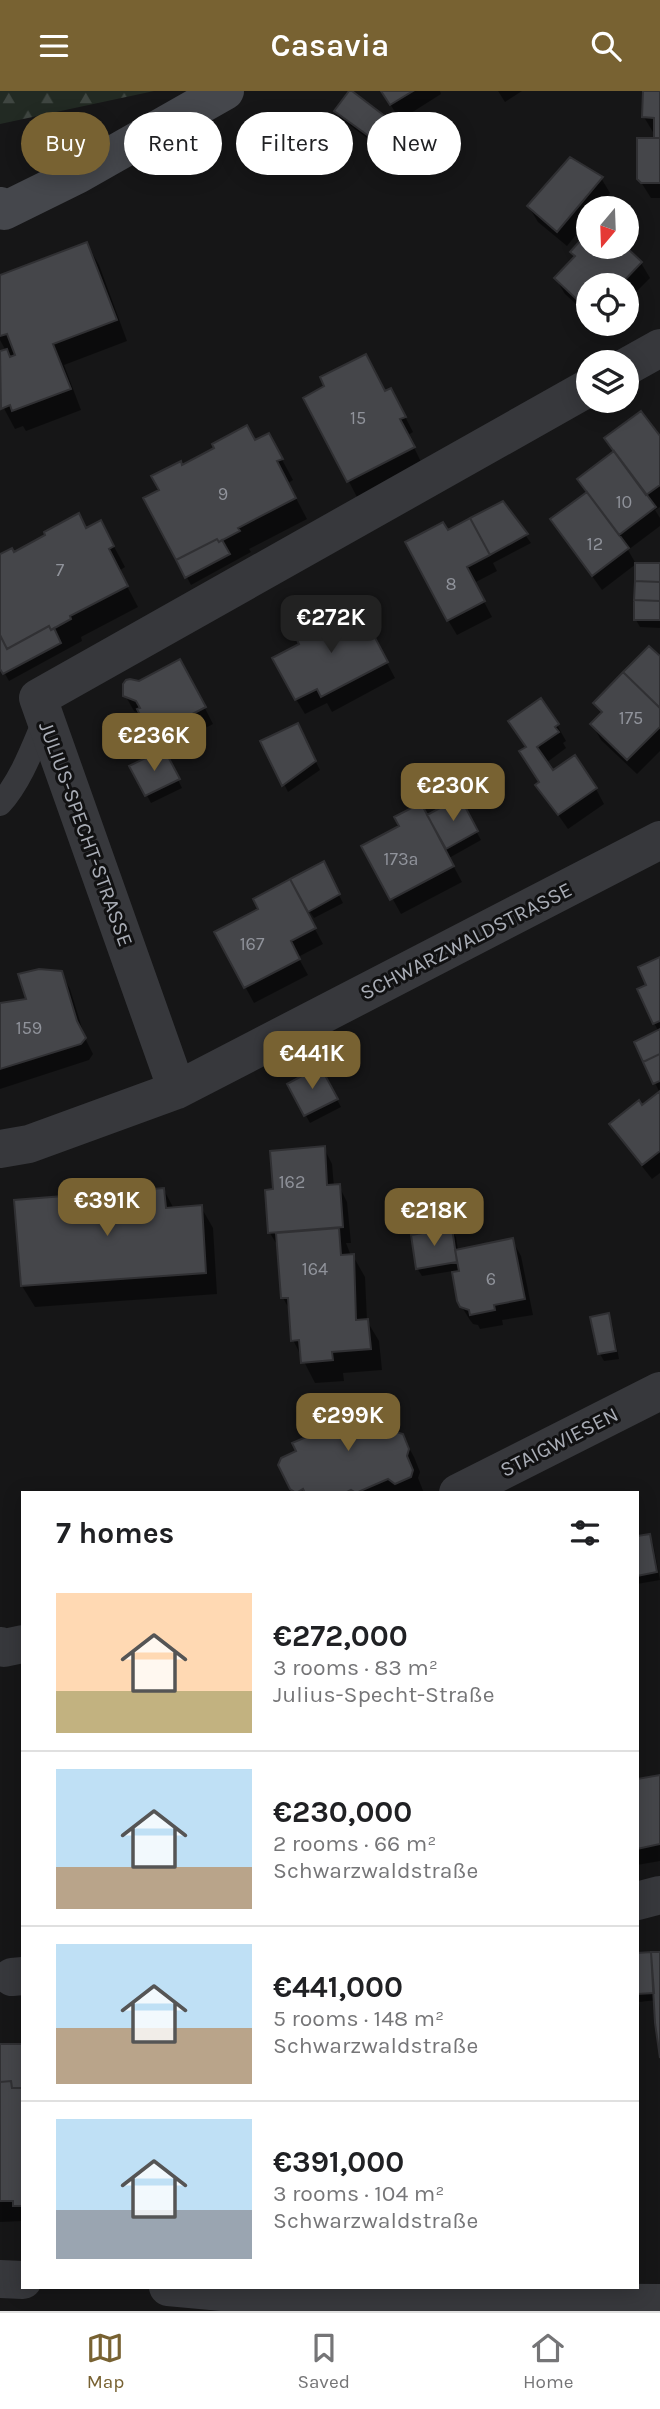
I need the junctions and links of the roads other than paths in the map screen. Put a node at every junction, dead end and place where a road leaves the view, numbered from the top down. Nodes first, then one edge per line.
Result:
1 (225, 91) edge
2 (1, 210) edge
3 (660, 348) edge
4 (639, 360) edge
5 (576, 396) edge
6 (45, 719) junction
7 (0, 804) edge
8 (660, 840) edge
9 (177, 1090) junction
10 (0, 1149) edge
11 (660, 1391) edge
12 (462, 1491) edge
13 (21, 1644) edge
14 (0, 1646) edge
15 (660, 1895) edge
16 (639, 1900) edge
17 (0, 2279) edge
18 (21, 2280) edge
19 (184, 2289) edge
20 (660, 2303) edge
21 (316, 2306) edge

1 - 2 street
3 - 4 street
5 - 6 street, JULIUS-SPECHT-STRASSE
6 - 7 lane
6 - 9 street, JULIUS-SPECHT-STRASSE
8 - 9 street, SCHWARZWALDSTRASSE
9 - 10 street, SCHWARZWALDSTRASSE
11 - 12 street, STAIGWIESEN
13 - 14 street
15 - 16 street
17 - 18 street
19 - 21 street
20 - 21 street

